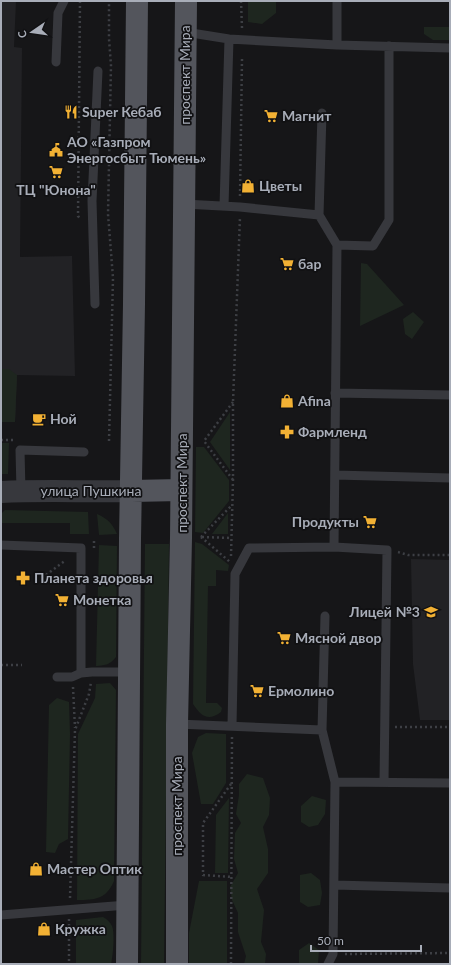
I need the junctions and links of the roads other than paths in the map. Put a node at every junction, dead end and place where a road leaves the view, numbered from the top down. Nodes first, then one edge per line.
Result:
1 (64, 1) edge
2 (137, 1) edge
3 (186, 1) edge
4 (337, 1) edge
5 (185, 32) junction
6 (229, 39) junction
7 (336, 45) junction
8 (389, 46) junction
9 (450, 48) edge
10 (56, 62) dead end
11 (98, 72) dead end
12 (322, 113) dead end
13 (184, 204) junction
14 (224, 206) junction
15 (319, 215) junction
16 (337, 245) junction
17 (95, 304) dead end
18 (335, 393) junction
19 (450, 395) edge
20 (84, 452) dead end
21 (334, 475) junction
22 (450, 478) edge
23 (181, 490) junction
24 (11, 491) edge
25 (131, 491) junction
26 (1, 545) edge
27 (334, 547) junction
28 (325, 616) dead end
29 (130, 672) junction
30 (77, 675) junction
31 (57, 677) dead end
32 (177, 724) junction
33 (232, 726) junction
34 (322, 730) junction
35 (335, 782) junction
36 (384, 782) junction
37 (450, 783) edge
38 (334, 885) junction
39 (450, 888) edge
40 (127, 905) junction
41 (1, 915) edge
42 (127, 964) edge
43 (177, 964) edge
44 (328, 964) edge

1 - 10 lane
2 - 25 main road
3 - 5 main road, проспект Мира
4 - 7 lane
5 - 6 lane
5 - 13 main road, проспект Мира
6 - 7 lane
6 - 14 lane
7 - 8 lane
8 - 9 lane
8 - 16 lane
11 - 17 lane
12 - 15 lane
13 - 14 lane
13 - 23 main road, проспект Мира
14 - 15 lane
15 - 16 lane
16 - 18 lane
18 - 19 lane
18 - 21 lane
20 - 24 lane
21 - 22 lane
21 - 27 lane
23 - 25 main road, улица Пушкина
23 - 32 main road, проспект Мира
24 - 25 street, улица Пушкина
25 - 29 main road
26 - 30 lane
27 - 33 lane
27 - 36 lane
28 - 34 lane
29 - 30 lane
29 - 40 main road
30 - 31 lane
32 - 33 lane
32 - 43 main road, проспект Мира
33 - 34 lane
34 - 35 lane
35 - 36 lane
35 - 38 lane
36 - 37 lane
38 - 39 lane
38 - 44 lane
40 - 41 lane
40 - 42 main road

